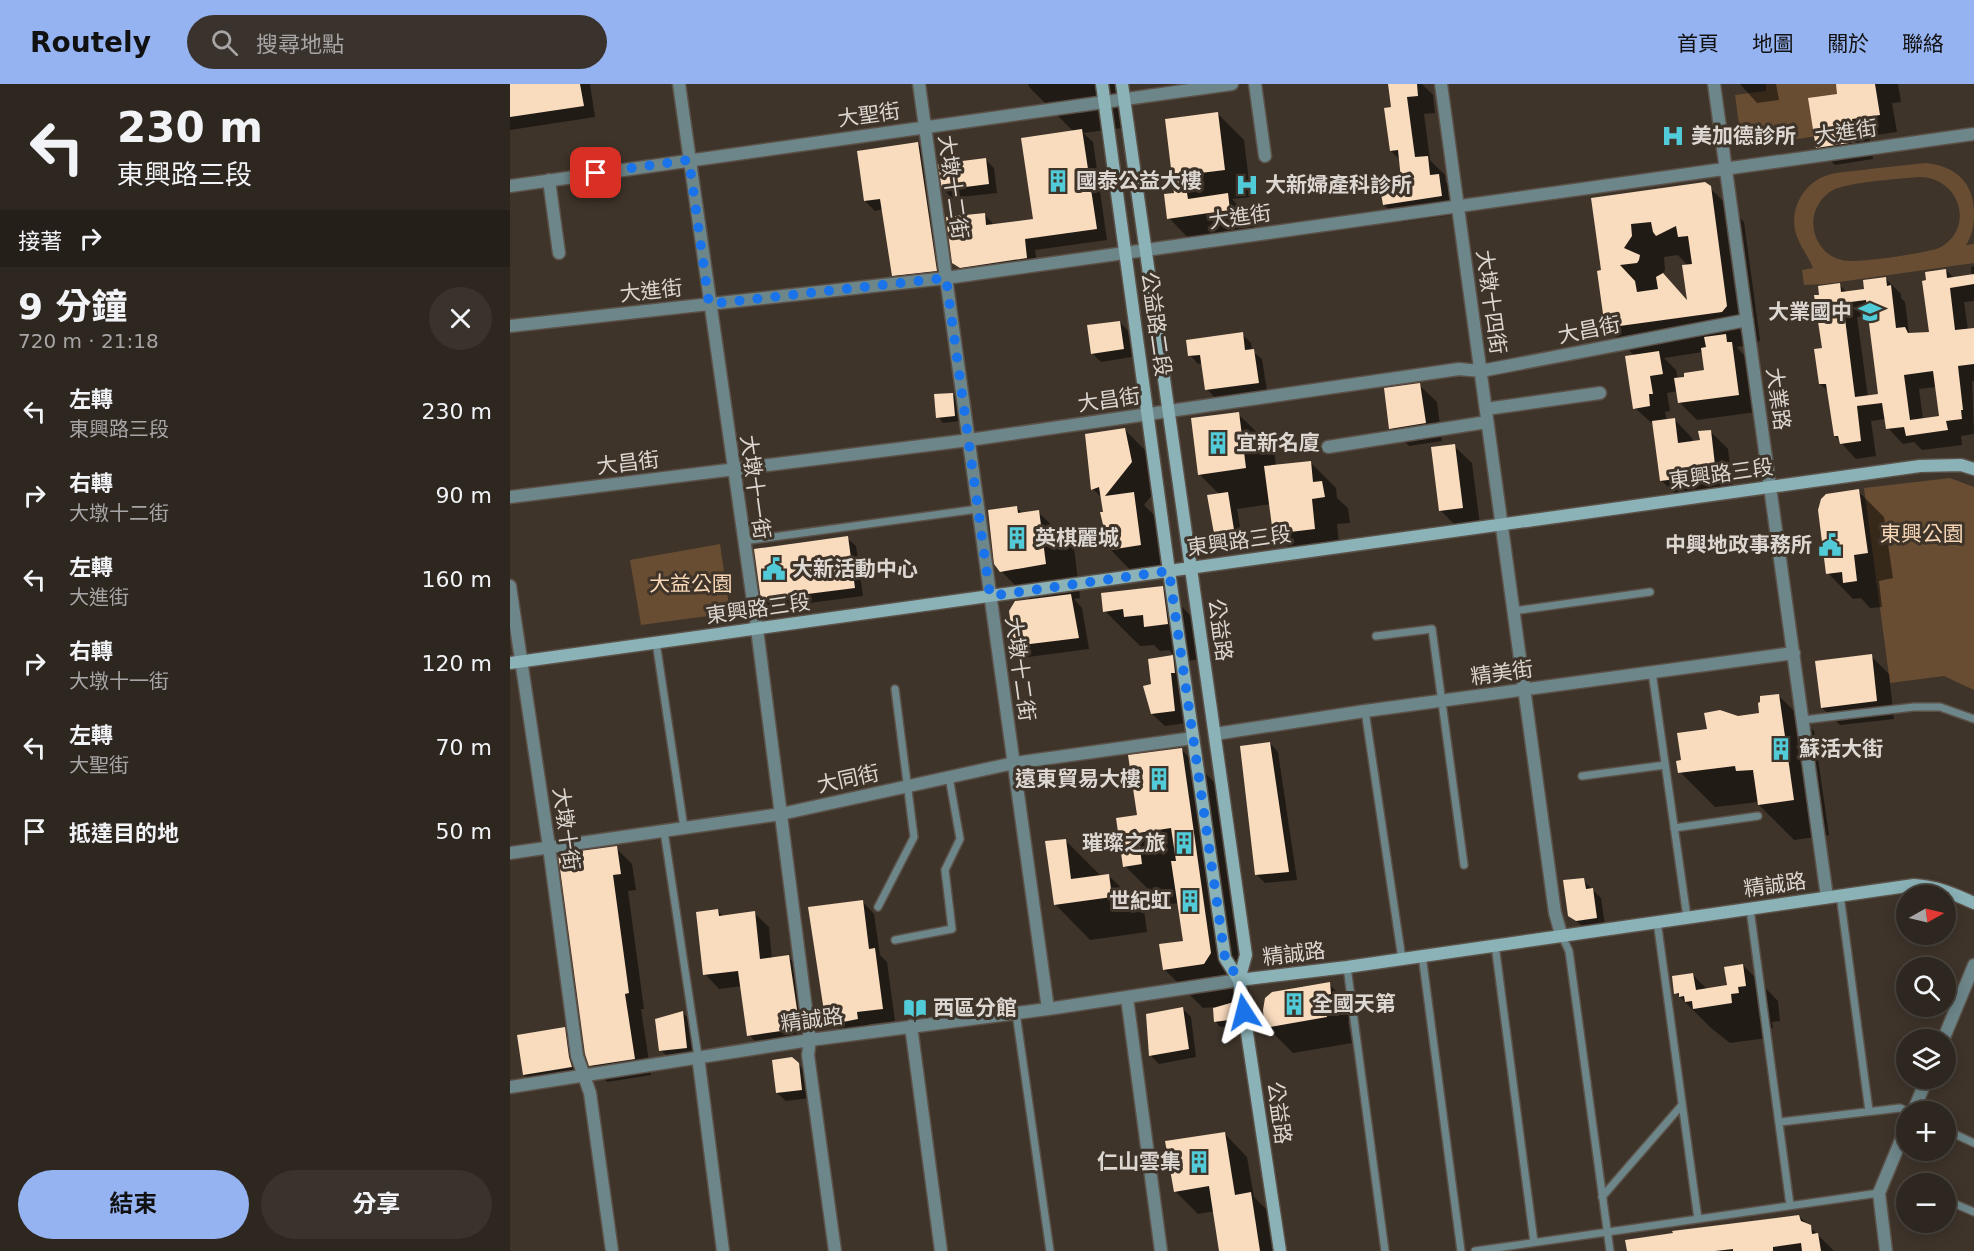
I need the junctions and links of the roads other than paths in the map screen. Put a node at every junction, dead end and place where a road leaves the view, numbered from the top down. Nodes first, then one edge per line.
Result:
1 (679, 84) edge
2 (919, 84) edge
3 (1102, 84) edge
4 (1122, 84) edge
5 (1232, 84) edge
6 (1255, 84) edge
7 (1441, 84) edge
8 (1714, 84) edge
9 (1124, 99) junction
10 (1105, 102) junction
11 (925, 127) junction
12 (1974, 134) edge
13 (1265, 156) dead end
14 (689, 160) junction
15 (1726, 169) junction
16 (549, 180) junction
17 (510, 186) edge
18 (1458, 206) junction
19 (1145, 250) junction
20 (559, 253) dead end
21 (1126, 253) junction
22 (946, 278) junction
23 (709, 304) junction
24 (1747, 320) junction
25 (510, 326) edge
26 (1481, 371) junction
27 (1600, 393) dead end
28 (1486, 409) junction
29 (1168, 411) junction
30 (1149, 414) junction
31 (1487, 422) junction
32 (969, 440) junction
33 (1328, 447) dead end
34 (732, 469) junction
35 (1974, 469) edge
36 (1770, 486) junction
37 (510, 497) edge
38 (978, 509) junction
39 (1502, 525) junction
40 (743, 542) junction
41 (1191, 568) junction
42 (1169, 571) junction
43 (510, 586) edge
44 (1650, 592) dead end
45 (990, 596) junction
46 (1513, 611) junction
47 (757, 628) junction
48 (1376, 636) dead end
49 (656, 642) junction
50 (1794, 653) junction
51 (515, 662) edge
52 (1652, 672) junction
53 (895, 689) dead end
54 (1523, 690) junction
55 (1442, 701) junction
56 (1365, 711) junction
57 (1974, 719) edge
58 (1803, 720) junction
59 (1215, 734) junction
60 (1193, 738) junction
61 (1014, 763) junction
62 (1665, 765) junction
63 (1582, 776) dead end
64 (949, 777) junction
65 (908, 786) junction
66 (781, 814) junction
67 (1758, 816) dead end
68 (684, 828) junction
69 (1674, 828) junction
70 (664, 831) junction
71 (549, 847) junction
72 (510, 853) edge
73 (1464, 865) dead end
74 (1840, 895) junction
75 (1827, 897) junction
76 (1974, 903) edge
77 (878, 907) dead end
78 (1750, 909) junction
79 (1687, 917) junction
80 (1657, 921) junction
81 (1561, 934) junction
82 (895, 940) dead end
83 (1495, 945) junction
84 (1422, 955) junction
85 (1402, 959) junction
86 (1974, 965) edge
87 (1347, 967) junction
88 (1239, 980) junction
89 (1127, 998) junction
90 (1048, 1009) junction
91 (1016, 1013) junction
92 (911, 1026) junction
93 (1948, 1029) edge
94 (810, 1040) junction
95 (698, 1056) junction
96 (584, 1077) junction
97 (510, 1087) edge
98 (1681, 1106) junction
99 (1896, 1108) edge
100 (1869, 1111) junction
101 (1780, 1122) junction
102 (1956, 1135) edge
103 (1974, 1143) edge
104 (1896, 1152) edge
105 (1879, 1193) junction
106 (1602, 1197) junction
107 (1956, 1204) edge
108 (1790, 1205) junction
109 (1974, 1212) edge
110 (1698, 1219) junction
111 (1608, 1231) junction
112 (1534, 1242) junction
113 (612, 1251) edge
114 (723, 1251) edge
115 (834, 1251) edge
116 (941, 1251) edge
117 (1050, 1251) edge
118 (1161, 1251) edge
119 (1280, 1251) edge
120 (1385, 1251) edge
121 (1461, 1251) edge
122 (1475, 1251) edge
123 (1610, 1251) edge
124 (1886, 1251) edge

1 - 14 street, 大墩十一街
2 - 11 street, 大墩十二街
3 - 10 street, 公益路二段
4 - 9 street, 公益路二段
5 - 9 street, 大聖街
6 - 13 street
7 - 18 street, 大墩十四街
8 - 15 street, 大業路
9 - 10 street, 大聖街
9 - 19 street, 公益路二段
10 - 11 street, 大聖街
10 - 21 street, 公益路二段
11 - 14 street, 大聖街
11 - 22 street, 大墩十二街
12 - 15 street, 大進街
14 - 16 street, 大聖街
14 - 23 street, 大墩十一街
15 - 18 street, 大進街
15 - 24 street, 大業路
16 - 17 street, 大聖街
16 - 20 street
18 - 19 street, 大進街
18 - 26 street, 大墩十四街
19 - 21 street, 大進街
19 - 29 street, 公益路二段
21 - 22 street, 大進街
21 - 30 street, 公益路二段
22 - 23 street, 大進街
22 - 32 street, 大墩十二街
23 - 25 street, 大進街
23 - 34 street, 大墩十一街
24 - 26 street, 大昌街
24 - 36 street, 大業路
26 - 28 street, 大墩十四街
26 - 29 street, 大昌街
27 - 28 street
28 - 31 street, 大墩十四街
29 - 30 street, 大昌街
29 - 41 street, 公益路二段
30 - 32 street, 大昌街
30 - 42 street, 公益路二段
31 - 33 street
31 - 39 street, 大墩十四街
32 - 34 street, 大昌街
32 - 38 street, 大墩十二街
34 - 37 street, 大昌街
34 - 40 street, 大墩十一街
35 - 36 street, 東興路三段
36 - 39 street, 東興路三段
36 - 50 street, 大業路
38 - 40 lane
38 - 45 street, 大墩十二街
39 - 41 street, 東興路三段
39 - 46 street, 大墩十四街
40 - 47 street, 大墩十一街
41 - 42 street, 東興路三段
41 - 59 street, 公益路
42 - 45 street, 東興路三段
42 - 60 street, 公益路
43 - 51 street, 大墩十街
44 - 46 lane
45 - 47 street, 東興路三段
45 - 61 street, 大墩十二街
46 - 54 street, 大墩十四街
47 - 49 street, 東興路三段
47 - 66 street, 大墩十一街
48 - 55 lane
49 - 51 street, 東興路三段
49 - 68 lane
50 - 52 street, 精美街
50 - 58 street, 大業路
51 - 71 street, 大墩十街
52 - 54 street, 精美街
52 - 62 lane
53 - 65 lane
54 - 55 street, 精美街
54 - 81 street, 大墩十四街
55 - 56 street, 精美街
55 - 73 lane
56 - 59 street, 精美街
56 - 85 lane
57 - 58 lane
58 - 75 street, 大業路
59 - 60 street
59 - 88 street, 公益路
60 - 61 street, 大同街
60 - 88 street, 公益路
61 - 64 street, 大同街
61 - 90 street, 大墩十二街
62 - 63 lane
62 - 69 lane
64 - 65 street, 大同街
64 - 82 lane
65 - 66 street, 大同街
65 - 77 lane
66 - 68 street, 大同街
66 - 94 street, 大墩十一街
67 - 69 lane
68 - 70 street, 大同街
69 - 79 lane
70 - 71 street, 大同街
70 - 95 lane
71 - 72 street, 大同街
71 - 96 street, 大墩十街
74 - 75 street, 精誠路
74 - 76 street, 精誠路
74 - 100 lane
75 - 78 street, 精誠路
78 - 79 street, 精誠路
78 - 101 lane
79 - 80 street, 精誠路
80 - 81 street, 精誠路
80 - 98 lane
81 - 83 street, 精誠路
81 - 106 lane
83 - 84 street, 精誠路
83 - 112 lane
84 - 85 street, 精誠路
84 - 121 lane
85 - 87 street, 精誠路
86 - 93 street
87 - 88 street, 精誠路
87 - 120 lane
88 - 89 street, 精誠路
88 - 119 street, 公益路
89 - 90 street, 精誠路
89 - 118 street
90 - 91 street, 精誠路
91 - 92 street, 精誠路
91 - 117 lane
92 - 94 street, 精誠路
92 - 116 street
94 - 95 street, 精誠路
94 - 115 street, 大墩十一街
95 - 96 street, 精誠路
95 - 114 street
96 - 97 street, 精誠路
96 - 113 street, 大墩十街
98 - 106 lane
98 - 110 lane
99 - 100 lane
100 - 101 lane
101 - 108 lane
102 - 103 lane
104 - 105 street
105 - 108 lane
105 - 124 street
106 - 111 lane
107 - 109 lane
108 - 110 lane
110 - 111 lane
111 - 112 lane
111 - 123 lane
112 - 122 lane

